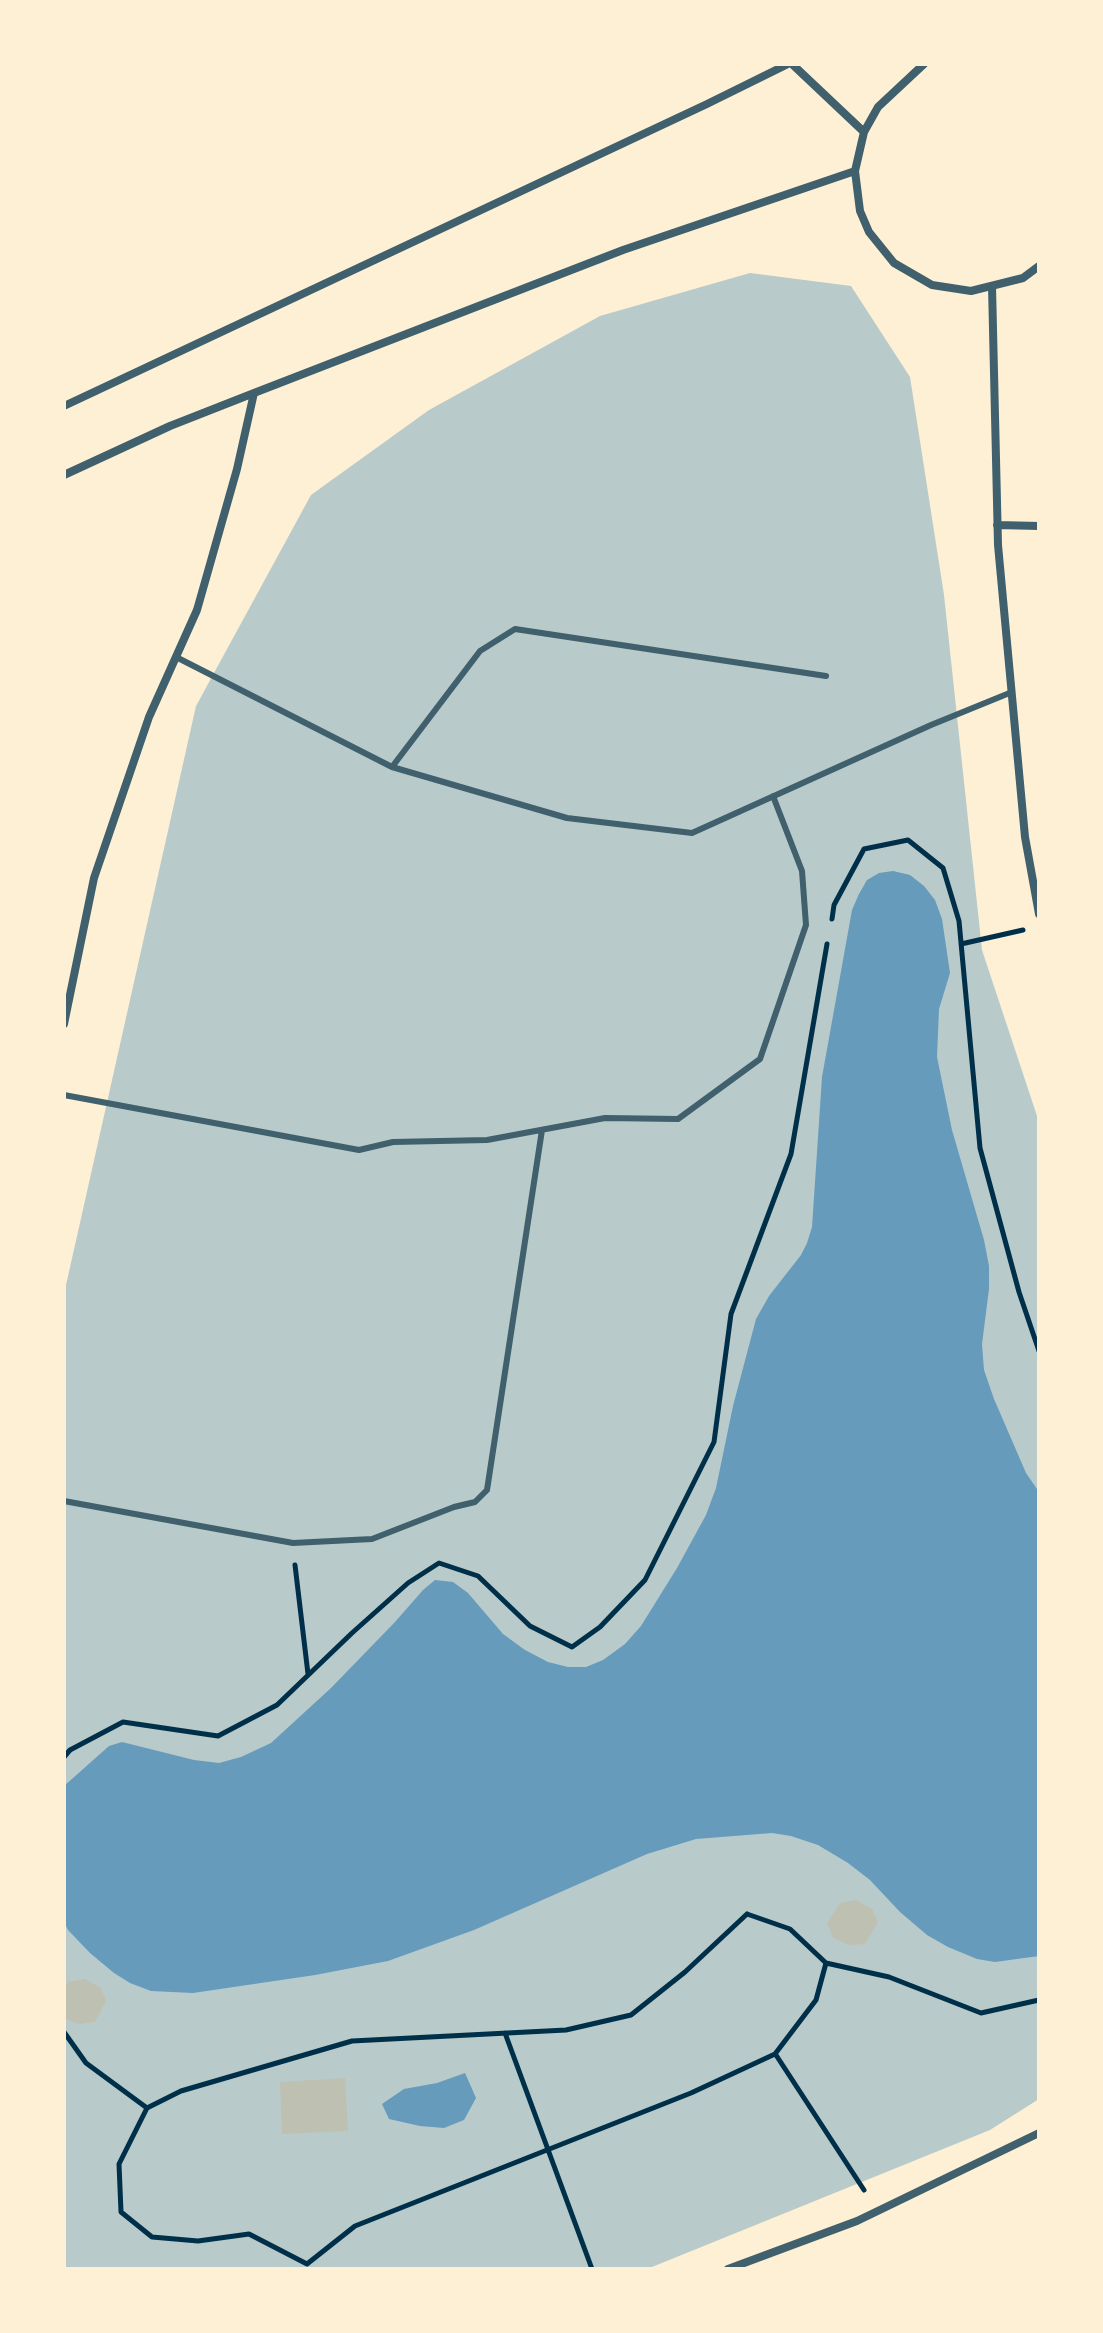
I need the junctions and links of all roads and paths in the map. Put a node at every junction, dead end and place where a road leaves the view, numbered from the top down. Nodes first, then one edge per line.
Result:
1 (790, 64) edge
2 (924, 64) edge
3 (864, 132) junction
4 (855, 171) junction
5 (1039, 266) edge
6 (992, 286) junction
7 (254, 393) junction
8 (64, 406) edge
9 (64, 475) edge
10 (997, 525) junction
11 (1039, 526) edge
12 (176, 657) junction
13 (826, 676) dead end
14 (1012, 692) junction
15 (392, 767) junction
16 (773, 796) junction
17 (1039, 914) edge
18 (1023, 930) dead end
19 (961, 944) junction
20 (64, 1024) edge
21 (64, 1095) edge
22 (542, 1130) junction
23 (1039, 1351) edge
24 (64, 1501) edge
25 (293, 1543) junction
26 (309, 1675) junction
27 (64, 1757) edge
28 (826, 1963) junction
29 (1039, 2000) edge
30 (64, 2032) edge
31 (505, 2033) junction
32 (775, 2054) junction
33 (147, 2108) junction
34 (1039, 2133) edge
35 (548, 2149) junction
36 (878, 2211) junction
37 (308, 2266) edge
38 (592, 2269) edge
39 (728, 2269) edge

1 - 3 street
1 - 8 street
2 - 3 street
3 - 4 street
4 - 6 street
4 - 7 street
5 - 6 street
6 - 10 street
7 - 9 street
7 - 12 street
10 - 11 street
10 - 14 street
12 - 15 lane
12 - 20 street
13 - 15 lane
14 - 16 lane
14 - 17 street
15 - 16 lane
16 - 22 lane
18 - 19 path
19 - 23 path
19 - 26 path
21 - 22 lane
22 - 25 lane
24 - 25 lane
25 - 26 path
26 - 27 path
28 - 29 path
28 - 31 path
28 - 32 path
30 - 33 path
31 - 33 path
31 - 35 path
32 - 35 path
32 - 36 path
33 - 37 path
34 - 36 street
35 - 37 path
35 - 38 path
36 - 39 street

